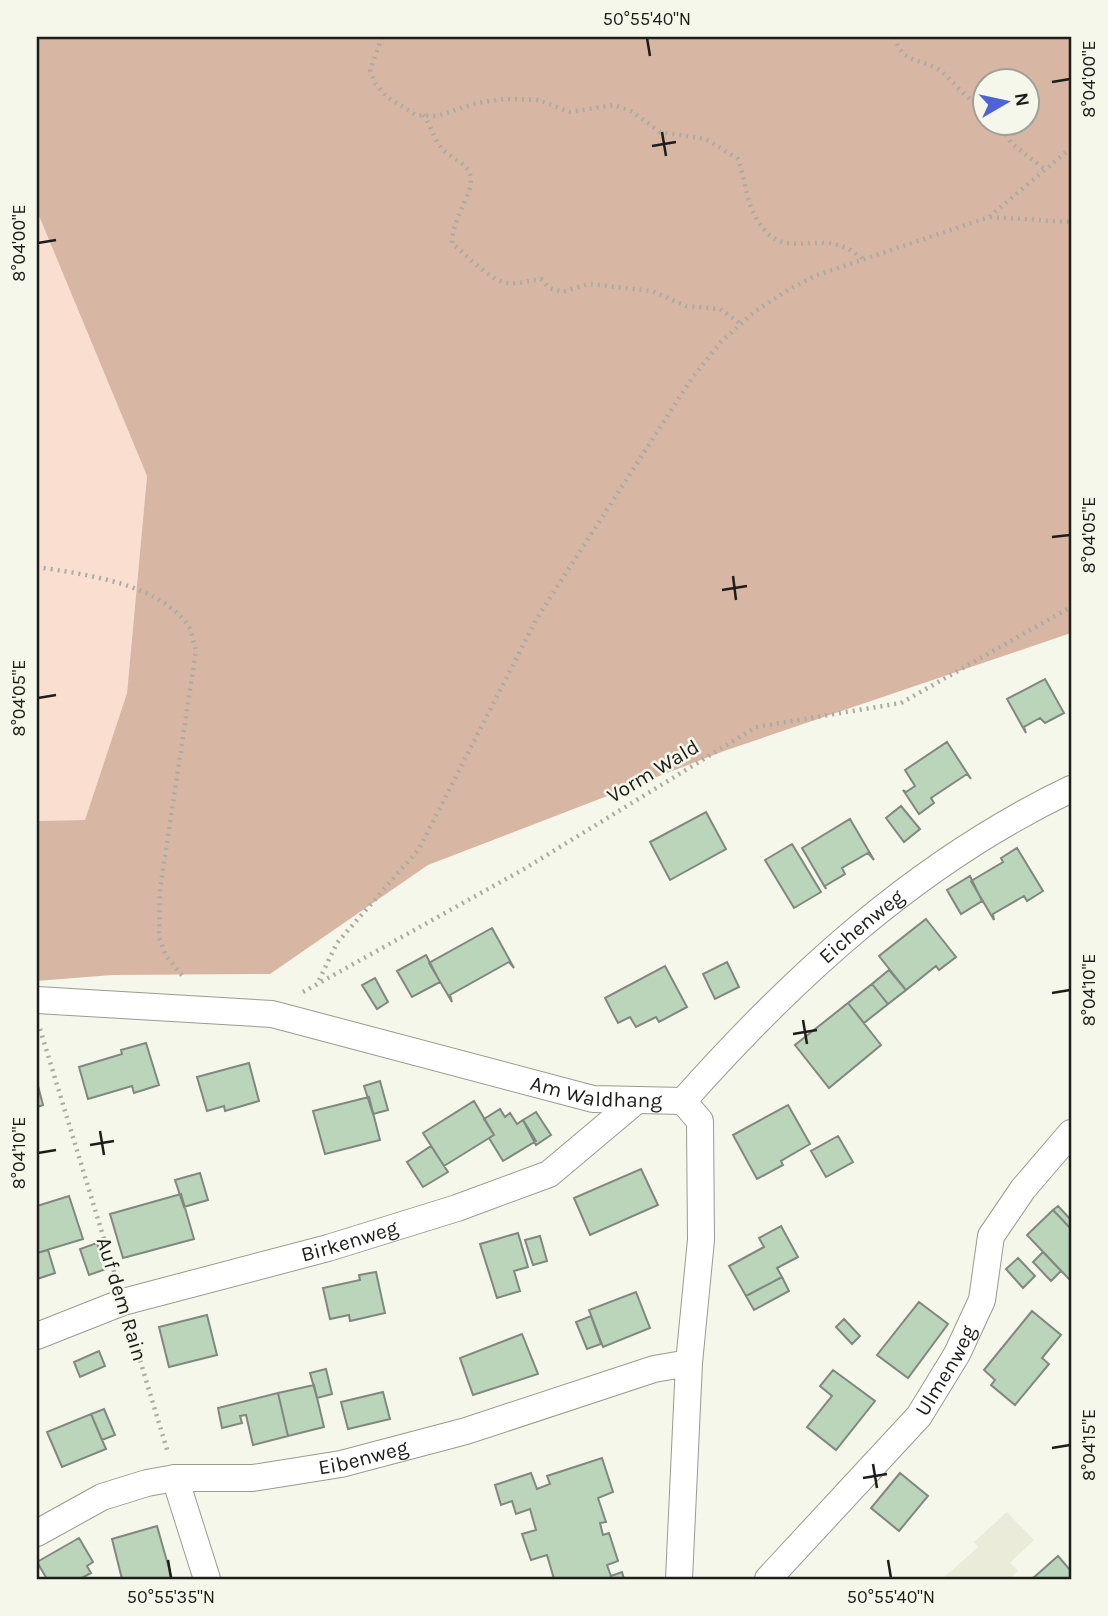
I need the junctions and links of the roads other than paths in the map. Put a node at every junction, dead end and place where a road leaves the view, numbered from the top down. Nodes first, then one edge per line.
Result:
1 (1071, 789) edge
2 (37, 1000) edge
3 (637, 1100) junction
4 (683, 1101) junction
5 (1071, 1133) edge
6 (37, 1336) edge
7 (689, 1363) junction
8 (175, 1478) junction
9 (37, 1533) edge
10 (207, 1579) edge
11 (679, 1579) edge
12 (768, 1579) edge

1 - 4 street, Eichenweg
2 - 3 street, Am Waldhang
3 - 4 street, Am Waldhang
3 - 6 street, Birkenweg
4 - 7 street, Am Waldhang
5 - 12 street, Ulmenweg
7 - 8 street, Eibenweg
7 - 11 street, Am Waldhang
8 - 9 street, Eibenweg
8 - 10 street

